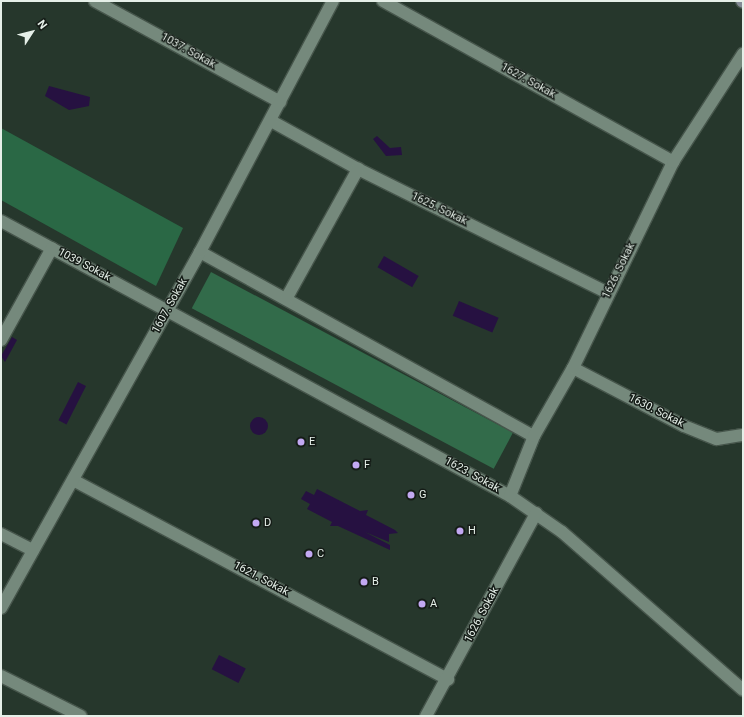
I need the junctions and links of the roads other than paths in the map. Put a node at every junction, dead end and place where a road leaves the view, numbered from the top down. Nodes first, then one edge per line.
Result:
1 (95, 1) edge
2 (333, 1) edge
3 (383, 1) edge
4 (743, 54) edge
5 (280, 102) junction
6 (271, 121) junction
7 (673, 162) junction
8 (358, 169) junction
9 (1, 221) edge
10 (52, 248) junction
11 (200, 252) junction
12 (608, 293) junction
13 (286, 300) junction
14 (168, 309) junction
15 (1, 340) edge
16 (573, 368) junction
17 (743, 435) edge
18 (534, 436) junction
19 (73, 480) junction
20 (510, 496) junction
21 (536, 513) junction
22 (1, 534) edge
23 (34, 550) junction
24 (1, 608) edge
25 (1, 676) edge
26 (448, 678) junction
27 (743, 690) edge
28 (81, 716) edge
29 (426, 716) edge

1 - 5 street, 1037. Sokak
2 - 5 street, 1607. Sokak
3 - 7 street, 1627. Sokak
4 - 7 street, 1626. Sokak
5 - 6 street, 1607. Sokak
6 - 8 street, 1625. Sokak
6 - 11 street, 1607. Sokak
7 - 12 street, 1626. Sokak
8 - 12 street, 1625. Sokak
8 - 13 street
9 - 10 street, 1039 Sokak
10 - 14 street, 1039 Sokak
10 - 15 street
11 - 13 street
11 - 14 street, 1607. Sokak
12 - 16 street, 1626. Sokak
13 - 18 street
14 - 19 street, 1607. Sokak
14 - 20 street, 1623. Sokak
16 - 17 street, 1630. Sokak
16 - 18 street, 1626. Sokak
18 - 20 street, 1626. Sokak
19 - 23 street, 1607. Sokak
19 - 26 street, 1621. Sokak
20 - 21 street, 1623. Sokak
21 - 26 street, 1626. Sokak
21 - 27 street, 1623. Sokak
22 - 23 street
23 - 24 street, 1607. Sokak
25 - 28 street
26 - 29 street, 1626. Sokak

